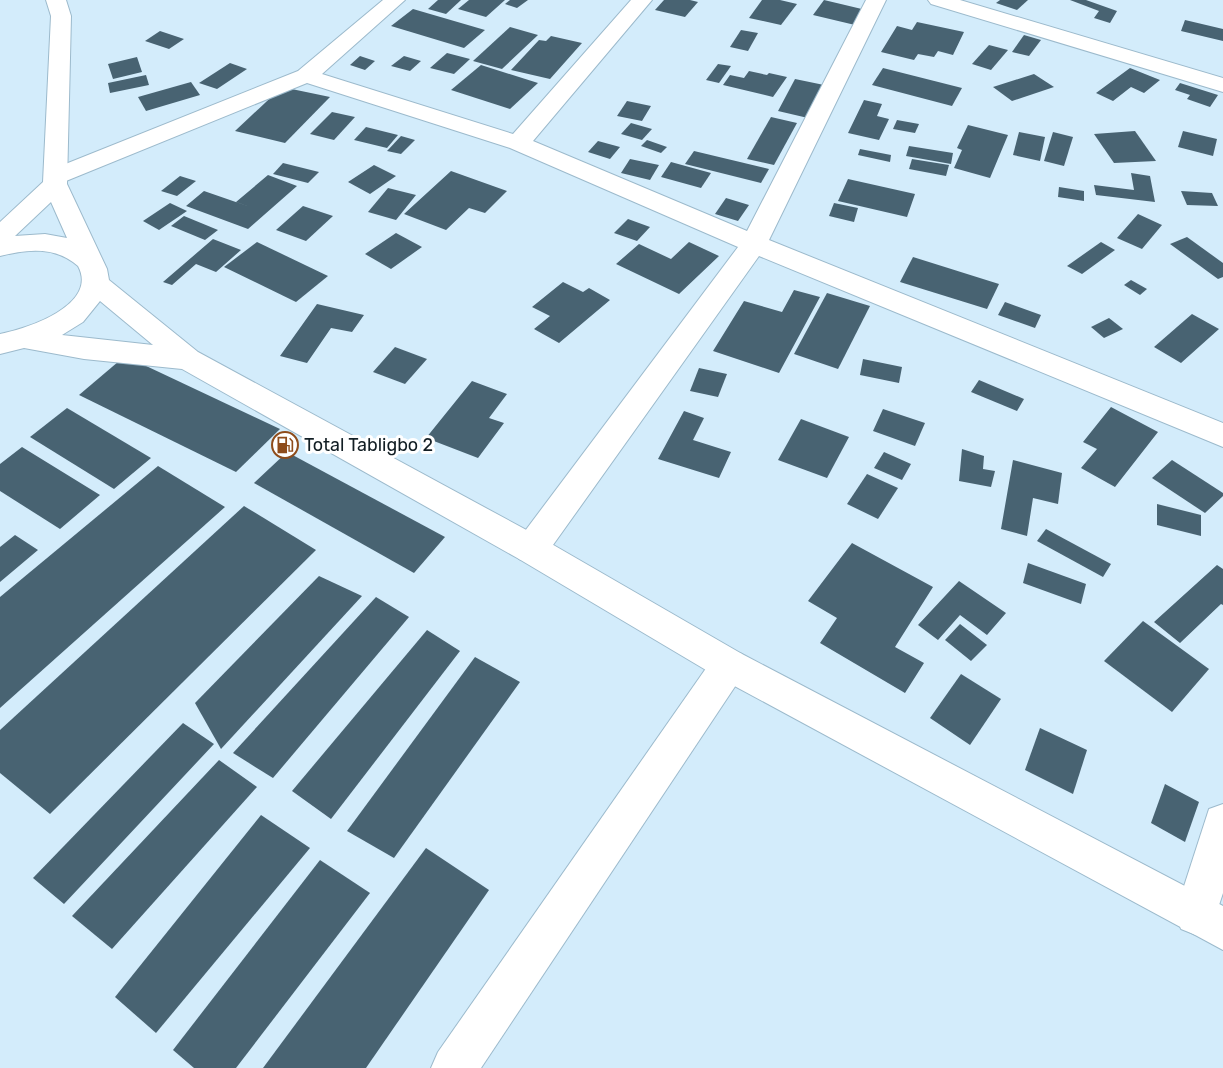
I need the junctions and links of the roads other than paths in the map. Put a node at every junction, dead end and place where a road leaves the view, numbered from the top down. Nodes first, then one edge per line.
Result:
1 (56, 0) edge
2 (395, 0) edge
3 (642, 0) edge
4 (876, 0) edge
5 (938, 0) edge
6 (306, 76) junction
7 (1223, 85) edge
8 (518, 143) junction
9 (56, 180) junction
10 (0, 236) edge
11 (754, 244) junction
12 (0, 248) edge
13 (92, 271) junction
14 (13, 341) edge
15 (188, 359) junction
16 (1223, 435) edge
17 (531, 549) junction
18 (729, 665) junction
19 (1223, 823) edge
20 (1210, 921) edge
21 (454, 1068) edge

1 - 9 street
2 - 6 street
3 - 8 street
4 - 11 street
5 - 7 street
6 - 8 street
6 - 9 street
8 - 11 street
9 - 10 street
9 - 13 street
11 - 16 street
11 - 17 street
12 - 13 street
13 - 14 street
13 - 15 street
14 - 15 street
15 - 17 street
17 - 18 street
18 - 20 street
18 - 21 street
19 - 20 street

